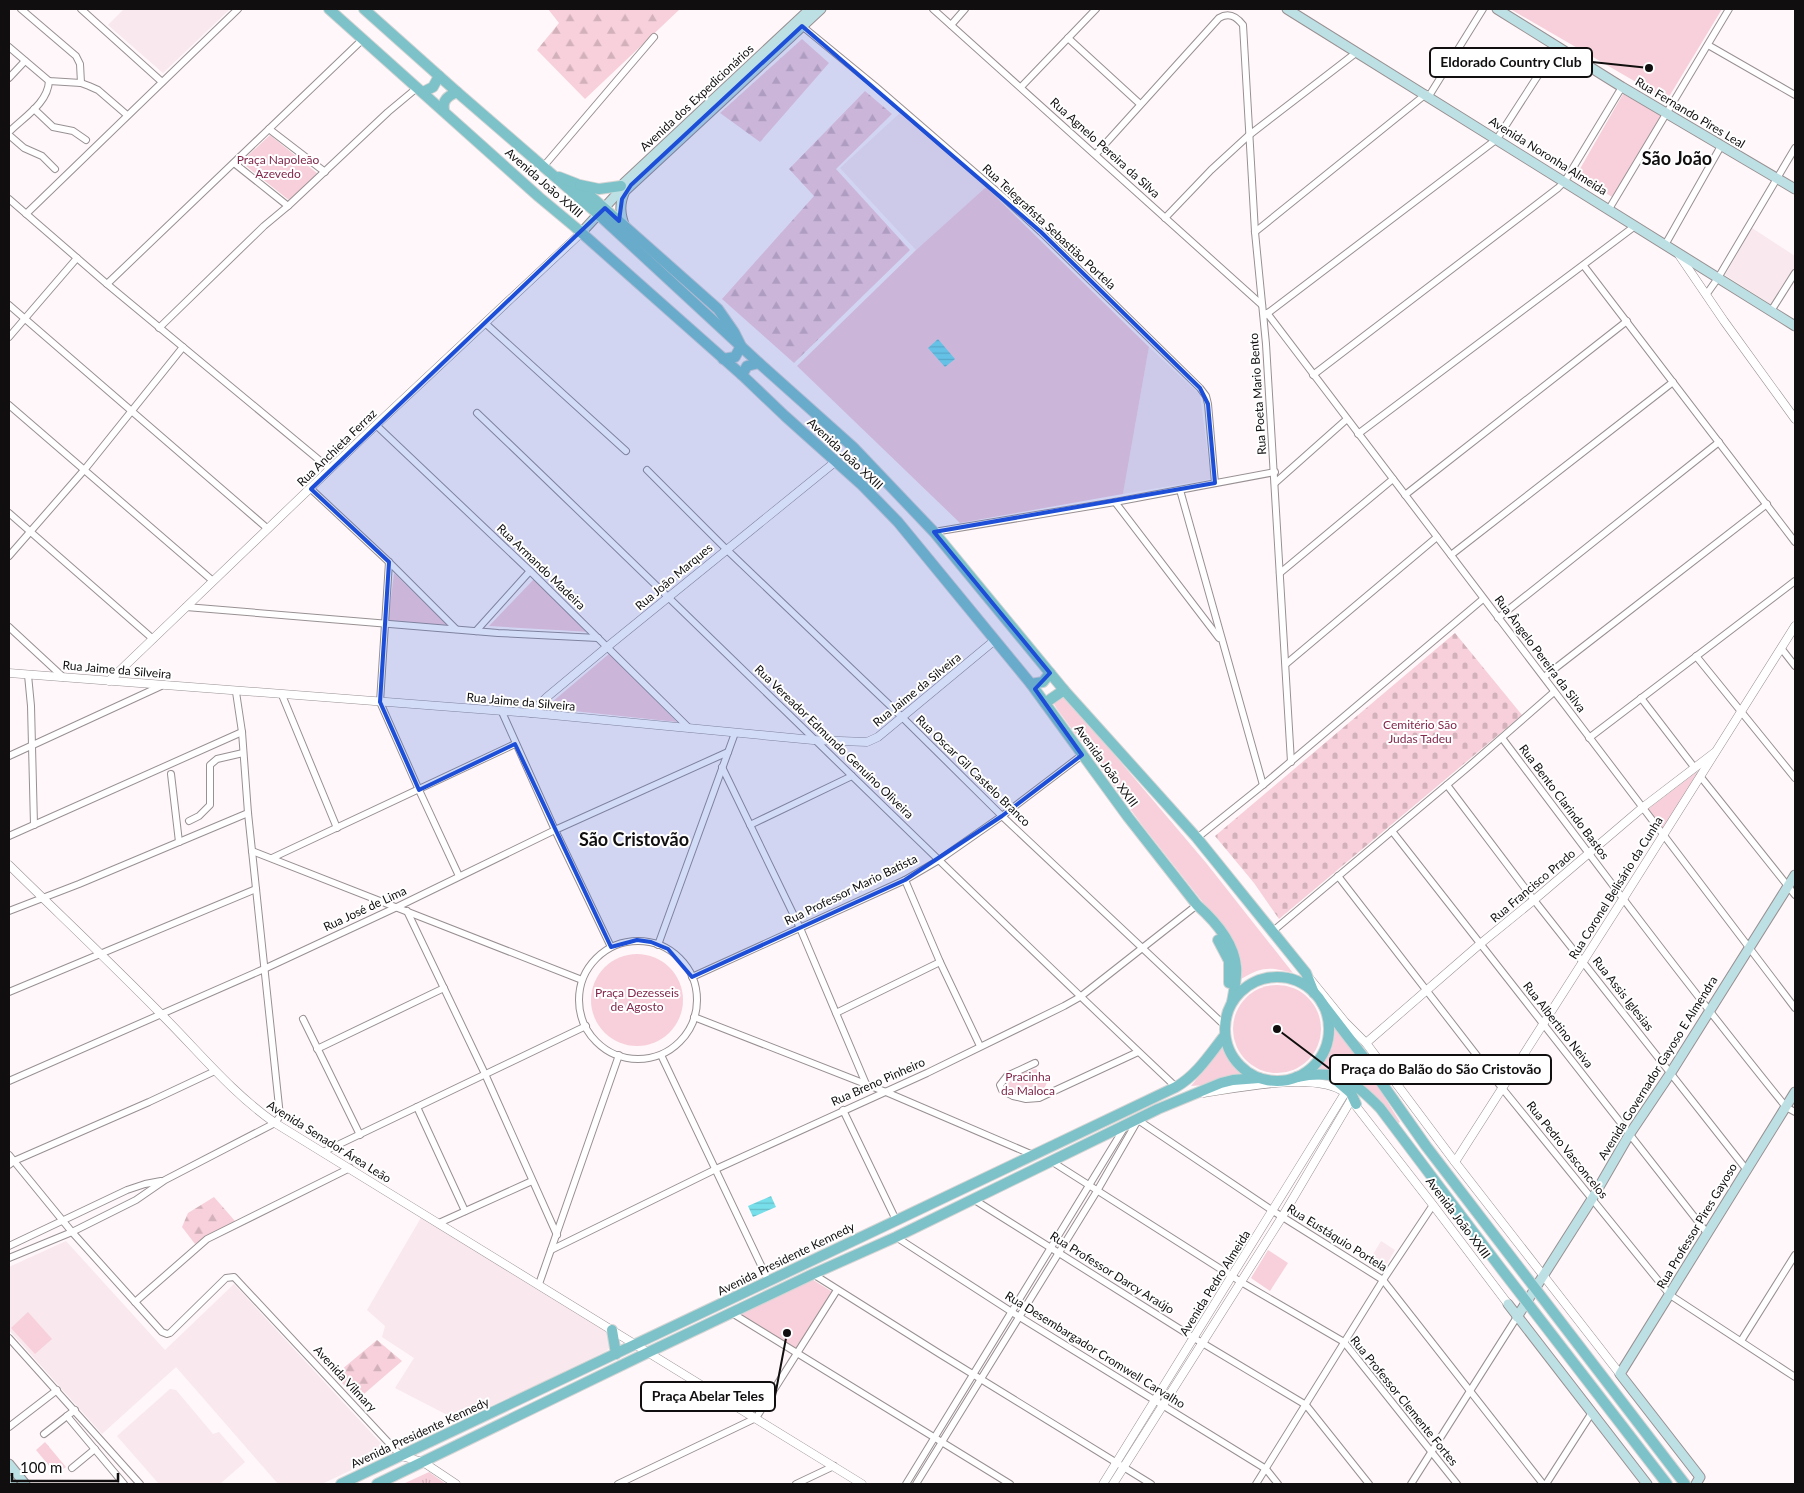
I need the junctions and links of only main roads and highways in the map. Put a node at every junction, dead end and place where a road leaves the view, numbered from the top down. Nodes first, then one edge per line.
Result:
1 (329, 9) edge
2 (364, 9) edge
3 (810, 9) edge
4 (820, 9) edge
5 (1287, 9) edge
6 (1497, 9) edge
7 (439, 76) junction
8 (420, 90) junction
9 (457, 92) junction
10 (444, 110) junction
11 (551, 174) junction
12 (577, 184) junction
13 (623, 189) junction
14 (1795, 189) edge
15 (602, 211) junction
16 (625, 227) junction
17 (582, 233) junction
18 (1795, 326) edge
19 (740, 346) junction
20 (723, 359) junction
21 (759, 363) junction
22 (742, 375) junction
23 (1050, 673) junction
24 (1031, 684) junction
25 (1064, 690) junction
26 (1045, 703) junction
27 (1795, 875) edge
28 (1197, 905) junction
29 (1314, 993) junction
30 (1232, 1002) junction
31 (1322, 1004) junction
32 (1345, 1022) road end
33 (1225, 1035) junction
34 (1209, 1057) junction
35 (1322, 1074) junction
36 (1297, 1076) junction
37 (1260, 1078) junction
38 (1384, 1087) junction
39 (1795, 1092) edge
40 (1353, 1102) road end
41 (1536, 1289) junction
42 (1527, 1302) junction
43 (1508, 1304) road end
44 (1517, 1317) junction
45 (612, 1330) road end
46 (616, 1354) junction
47 (1620, 1374) joint
48 (9, 1464) edge
49 (9, 1480) edge
50 (1701, 1482) edge
51 (12, 1484) edge
52 (25, 1484) edge
53 (341, 1484) edge
54 (377, 1484) edge
55 (1647, 1484) edge
56 (1667, 1484) edge
57 (1685, 1484) edge

1 - 8 main road, Avenida João XXIII
2 - 7 main road, Avenida João XXIII
3 - 13 main road, Avenida dos Expedicionários
4 - 13 main road, Avenida dos Expedicionários
5 - 18 main road, Avenida Noronha Almeida
6 - 14 main road, Rua Fernando Pires Leal
7 - 8 main road
7 - 9 main road, Avenida João XXIII
8 - 10 main road, Avenida João XXIII
9 - 10 main road
9 - 11 main road, Avenida João XXIII
10 - 17 main road, Avenida João XXIII
11 - 12 main road
11 - 15 main road, Avenida João XXIII
12 - 13 main road
12 - 15 main road
13 - 15 main road, Avenida dos Expedicionários
13 - 16 main road
15 - 16 main road
15 - 17 main road, Avenida dos Expedicionários
15 - 19 main road, Avenida João XXIII
16 - 19 main road
17 - 20 main road, Avenida João XXIII
19 - 20 main road
19 - 21 main road, Avenida João XXIII
20 - 22 main road, Avenida João XXIII
21 - 22 main road
21 - 23 main road, Avenida João XXIII
22 - 24 main road, Avenida João XXIII
23 - 24 main road
23 - 25 main road, Avenida João XXIII
24 - 26 main road, Avenida João XXIII
25 - 26 main road
25 - 29 main road, Avenida João XXIII
26 - 28 main road, Avenida João XXIII
27 - 41 main road, Avenida Governador Gayoso E Almendra
28 - 30 main road, Avenida João XXIII
28 - 34 main road
29 - 30 main road
29 - 31 main road
30 - 33 main road
31 - 36 main road
31 - 38 main road, Avenida João XXIII
32 - 38 main road
33 - 34 main road, Avenida Presidente Kennedy
33 - 37 main road
34 - 46 main road, Avenida Presidente Kennedy
35 - 36 main road, Avenida João XXIII
35 - 40 main road
35 - 42 main road, Avenida João XXIII
36 - 37 main road
37 - 54 main road, Avenida Presidente Kennedy
38 - 41 main road, Avenida João XXIII
39 - 47 main road, Rua Professor Pires Gayoso
41 - 42 main road, Avenida Governador Gayoso E Almendra
41 - 57 main road, Avenida João XXIII
42 - 44 main road, Avenida Governador Gayoso E Almendra
42 - 56 main road, Avenida João XXIII
43 - 44 main road, Avenida João XXIII
44 - 55 main road, Avenida João XXIII
45 - 46 main road
46 - 53 main road, Avenida Presidente Kennedy
47 - 50 main road, Avenida João XXIII
48 - 52 main road
49 - 51 main road

